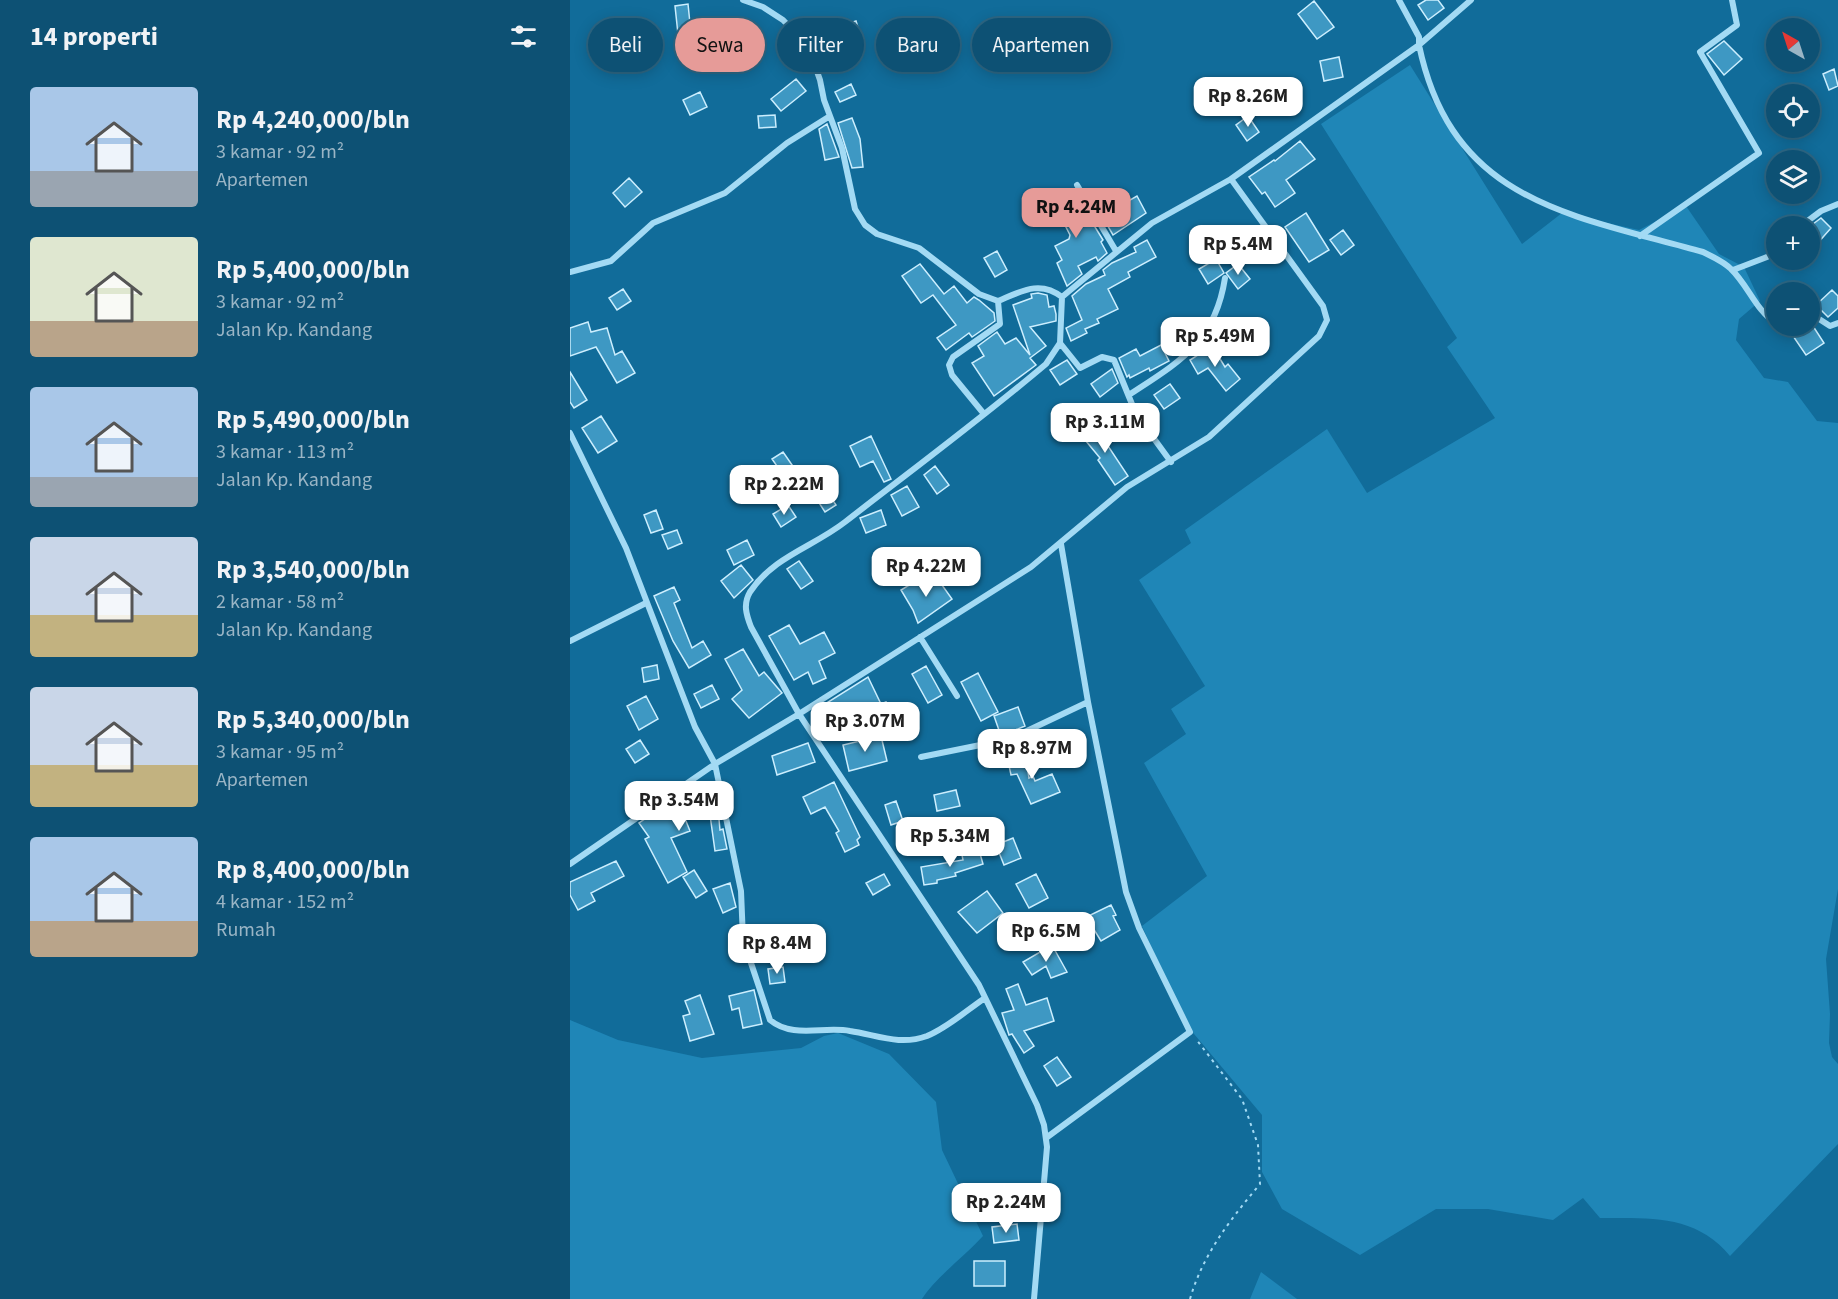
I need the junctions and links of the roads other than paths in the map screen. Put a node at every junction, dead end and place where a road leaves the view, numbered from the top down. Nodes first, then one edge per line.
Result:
1 (743, 0) edge
2 (1399, 0) edge
3 (1471, 0) edge
4 (1732, 0) edge
5 (1419, 45) junction
6 (830, 116) junction
7 (1231, 178) junction
8 (1077, 185) dead end
9 (1838, 204) edge
10 (1814, 216) edge
11 (1640, 236) junction
12 (1116, 251) junction
13 (1766, 257) edge
14 (1733, 270) junction
15 (570, 272) edge
16 (1225, 278) dead end
17 (1062, 297) junction
18 (998, 302) junction
19 (1766, 313) edge
20 (1820, 320) edge
21 (1838, 323) edge
22 (1060, 343) junction
23 (1129, 395) junction
24 (984, 414) junction
25 (570, 433) edge
26 (1171, 462) junction
27 (1060, 544) junction
28 (646, 603) junction
29 (921, 637) junction
30 (570, 641) edge
31 (957, 696) dead end
32 (1088, 702) junction
33 (799, 714) junction
34 (921, 756) dead end
35 (715, 764) junction
36 (570, 864) edge
37 (986, 998) junction
38 (1046, 1138) junction
39 (1034, 1299) edge

1 - 6 street
2 - 5 street
3 - 5 street
4 - 11 street
5 - 7 street
5 - 11 street
6 - 15 street
6 - 18 street
7 - 12 street
7 - 26 street
8 - 12 street
9 - 10 street
11 - 14 street
12 - 17 street
13 - 14 street
14 - 19 street
16 - 23 street
17 - 18 street
17 - 22 street
18 - 24 street
20 - 21 street
22 - 23 street
22 - 24 street
23 - 26 street
24 - 33 street
25 - 28 street
26 - 27 street
27 - 29 street
27 - 32 street
28 - 30 street
28 - 35 street
29 - 31 street
29 - 33 street
32 - 34 street
32 - 38 street
33 - 35 street
33 - 37 street
35 - 36 street
35 - 37 street
37 - 38 street
38 - 39 street

